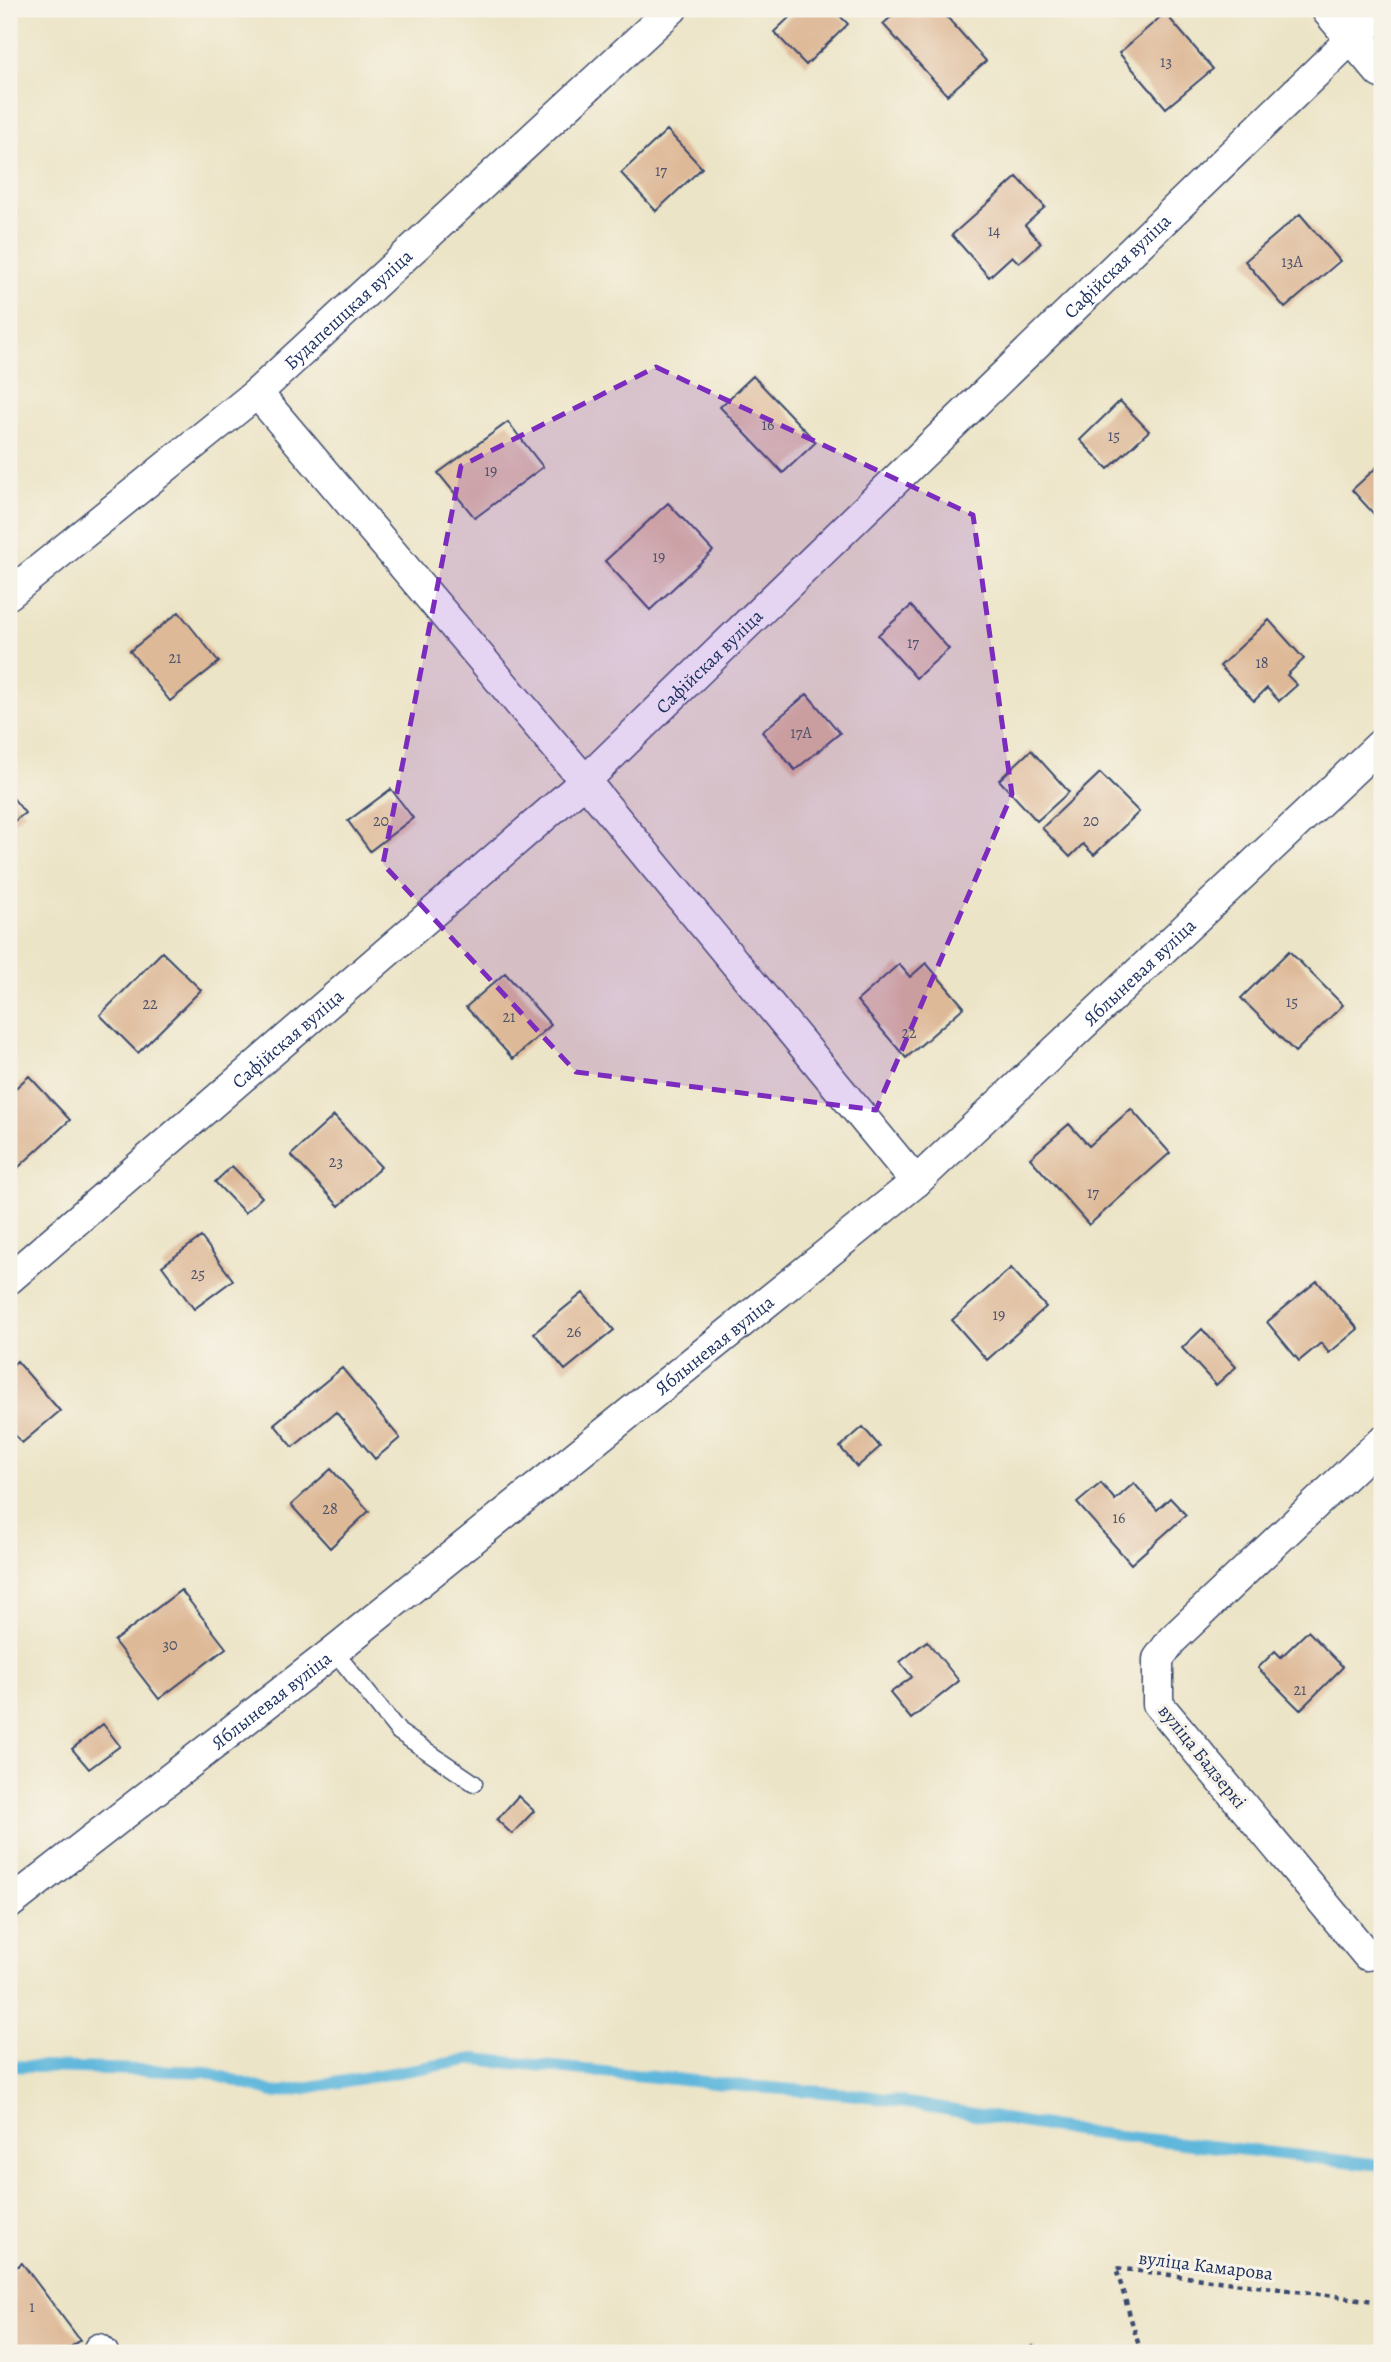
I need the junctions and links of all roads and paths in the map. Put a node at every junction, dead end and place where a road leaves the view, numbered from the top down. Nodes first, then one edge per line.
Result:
1 (672, 9) edge
2 (1330, 9) edge
3 (1382, 14) edge
4 (1353, 37) junction
5 (1382, 70) edge
6 (257, 393) junction
7 (9, 594) edge
8 (1382, 743) edge
9 (585, 781) junction
10 (916, 1182) junction
11 (9, 1279) edge
12 (1382, 1441) edge
13 (334, 1651) junction
14 (474, 1783) dead end
15 (9, 1904) edge
16 (1367, 1955) dead end
17 (1382, 2302) edge
18 (1141, 2353) edge

1 - 6 street, Будапешцкая вуліца
2 - 4 street
3 - 4 street, Сафійская вуліца
4 - 5 street
4 - 9 street, Сафійская вуліца
6 - 7 street, Будапешцкая вуліца
6 - 9 street
8 - 10 street, Яблыневая вуліца
9 - 10 street
9 - 11 street, Сафійская вуліца
10 - 13 street, Яблыневая вуліца
12 - 16 street, вуліца Бадзеркі
13 - 14 lane
13 - 15 street, Яблыневая вуліца
17 - 18 path, вуліца Камарова

